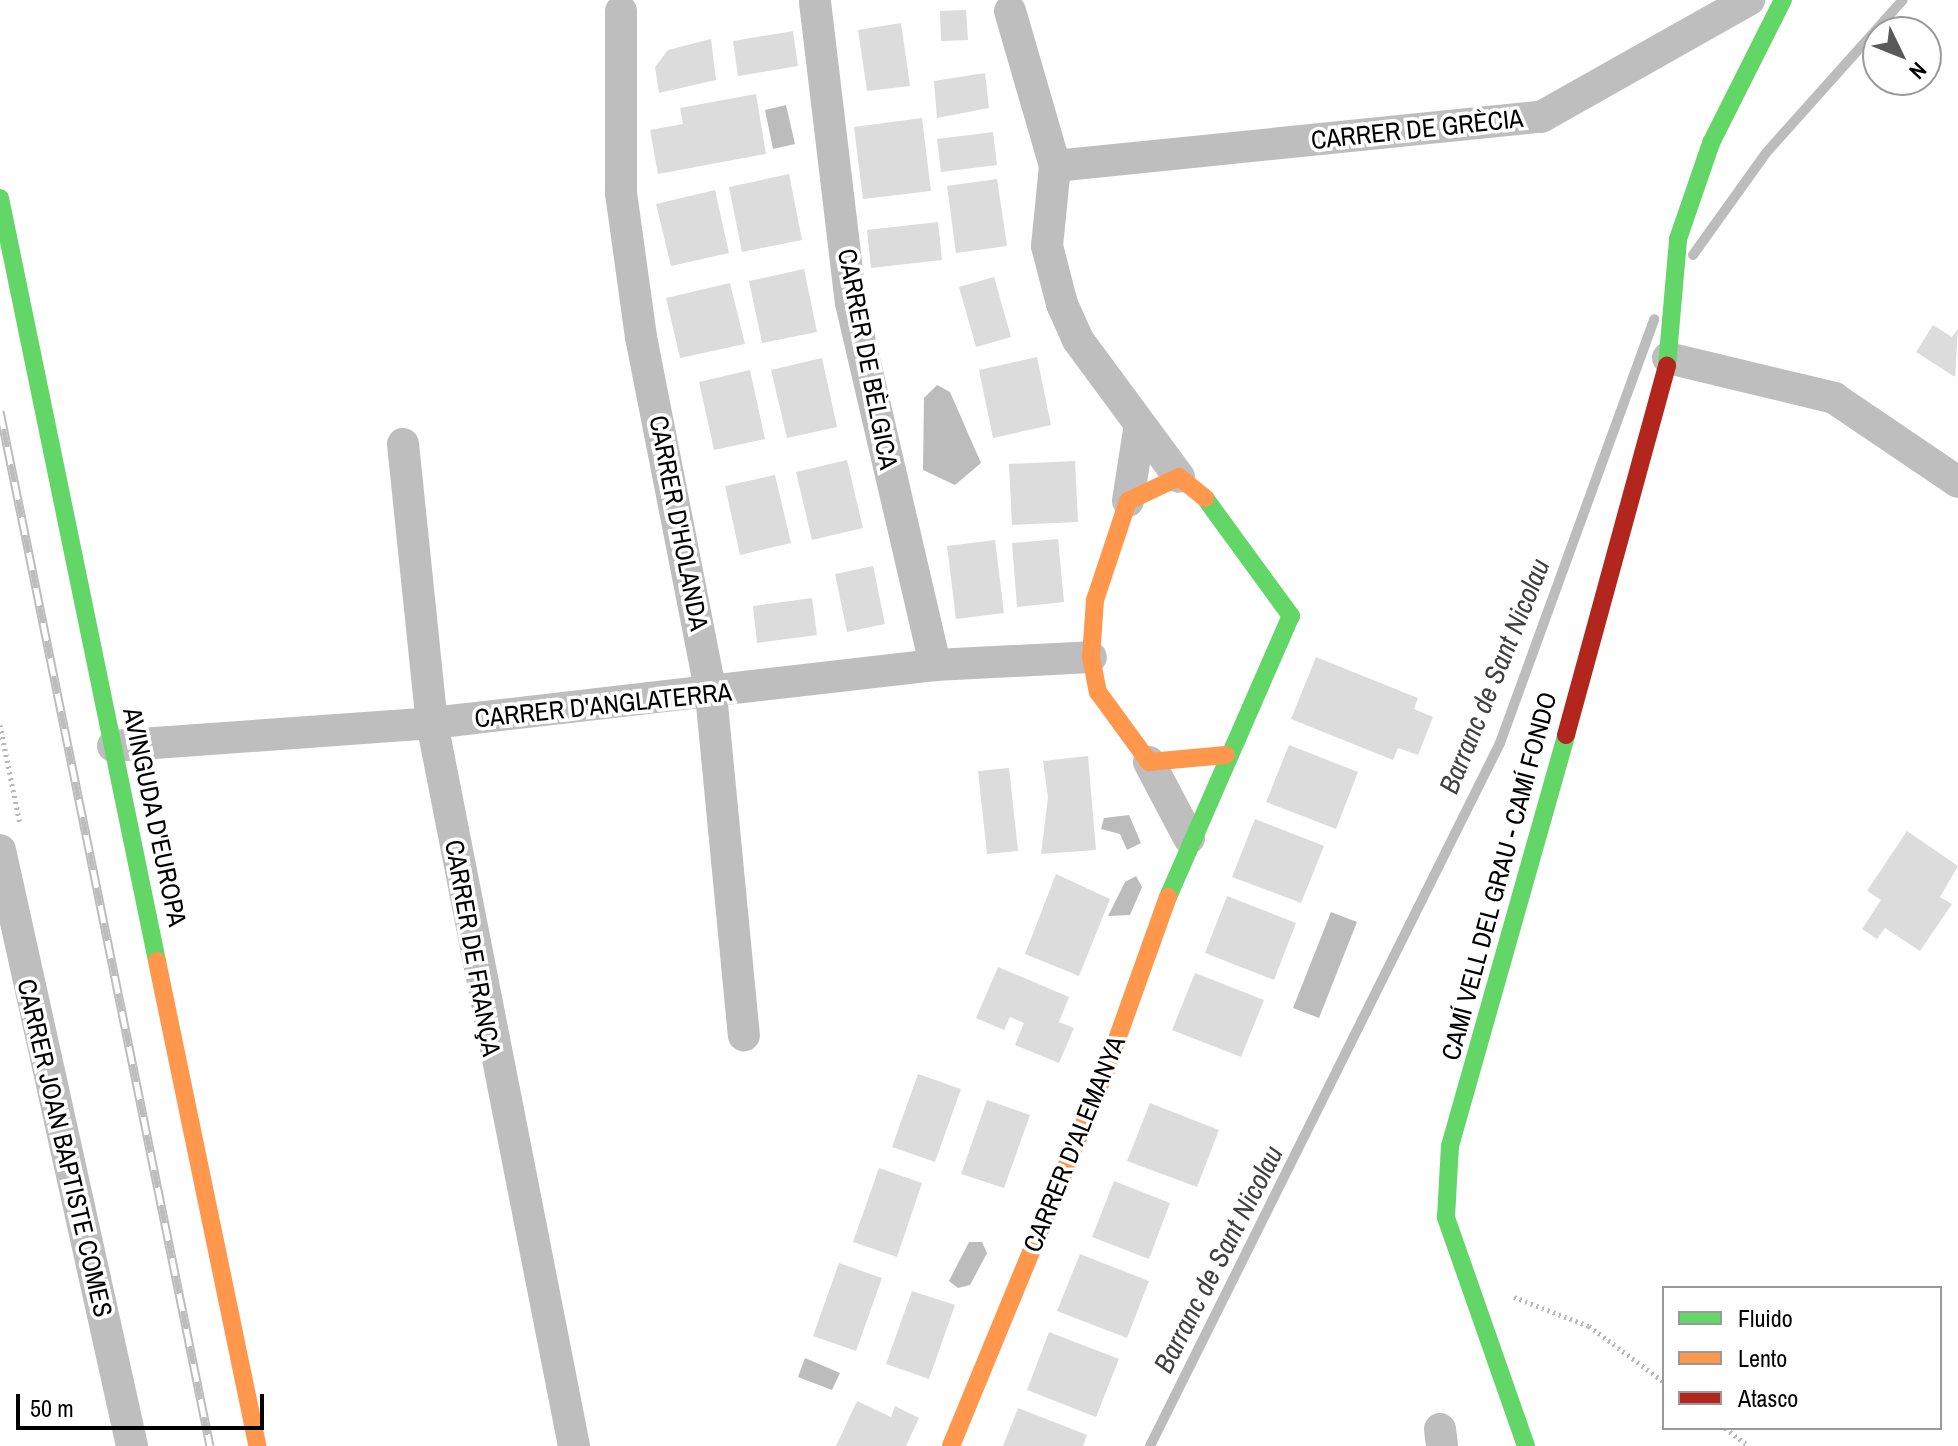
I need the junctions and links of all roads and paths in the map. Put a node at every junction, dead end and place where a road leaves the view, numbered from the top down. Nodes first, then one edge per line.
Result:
1 (1749, 0) edge
2 (1783, 0) edge
3 (815, 2) edge
4 (621, 11) dead end
5 (1010, 11) dead end
6 (1055, 166) junction
7 (0, 198) edge
8 (1668, 358) junction
9 (1139, 430) junction
10 (403, 444) dead end
11 (1179, 477) junction
12 (1958, 482) edge
13 (1128, 501) junction
14 (1091, 657) junction
15 (935, 665) junction
16 (711, 694) junction
17 (432, 723) junction
18 (113, 746) junction
19 (1226, 755) junction
20 (1149, 762) junction
21 (1189, 838) junction
22 (0, 850) edge
23 (12, 966) edge
24 (744, 1035) dead end
25 (1468, 1280) junction
26 (1662, 1381) edge
27 (1728, 1430) edge
28 (132, 1446) edge
29 (257, 1446) edge
30 (574, 1446) edge
31 (951, 1446) edge
32 (1526, 1446) edge
33 (1749, 1446) edge

1 - 6 street, CARRER DE GRÈCIA
2 - 8 street, CAMÍ VELL DEL GRAU - CAMÍ FONDO
3 - 15 street, CARRER DE BÈLGICA
4 - 16 street, CARRER D'HOLANDA
5 - 6 street
6 - 9 street
7 - 18 street, AVINGUDA D'EUROPA
8 - 12 street
8 - 25 street, CAMÍ VELL DEL GRAU - CAMÍ FONDO
9 - 11 street
9 - 13 street
10 - 17 street, CARRER DE FRANÇA
11 - 13 street
11 - 19 street
13 - 14 street
14 - 15 street, CARRER D'ANGLATERRA
14 - 20 street
15 - 16 street, CARRER D'ANGLATERRA
16 - 17 street, CARRER D'ANGLATERRA
16 - 24 street, CARRER D'HOLANDA
17 - 18 street, CARRER D'ANGLATERRA
17 - 30 street, CARRER DE FRANÇA
18 - 29 street, AVINGUDA D'EUROPA
19 - 20 street
19 - 21 street, CARRER D'ALEMANYA
20 - 21 street
21 - 31 street, CARRER D'ALEMANYA
22 - 23 street, CARRER JOAN BAPTISTE COMES
23 - 28 street, CARRER JOAN BAPTISTE COMES
25 - 26 path
25 - 32 street, CAMÍ VELL DEL GRAU - CAMÍ FONDO
27 - 33 path

